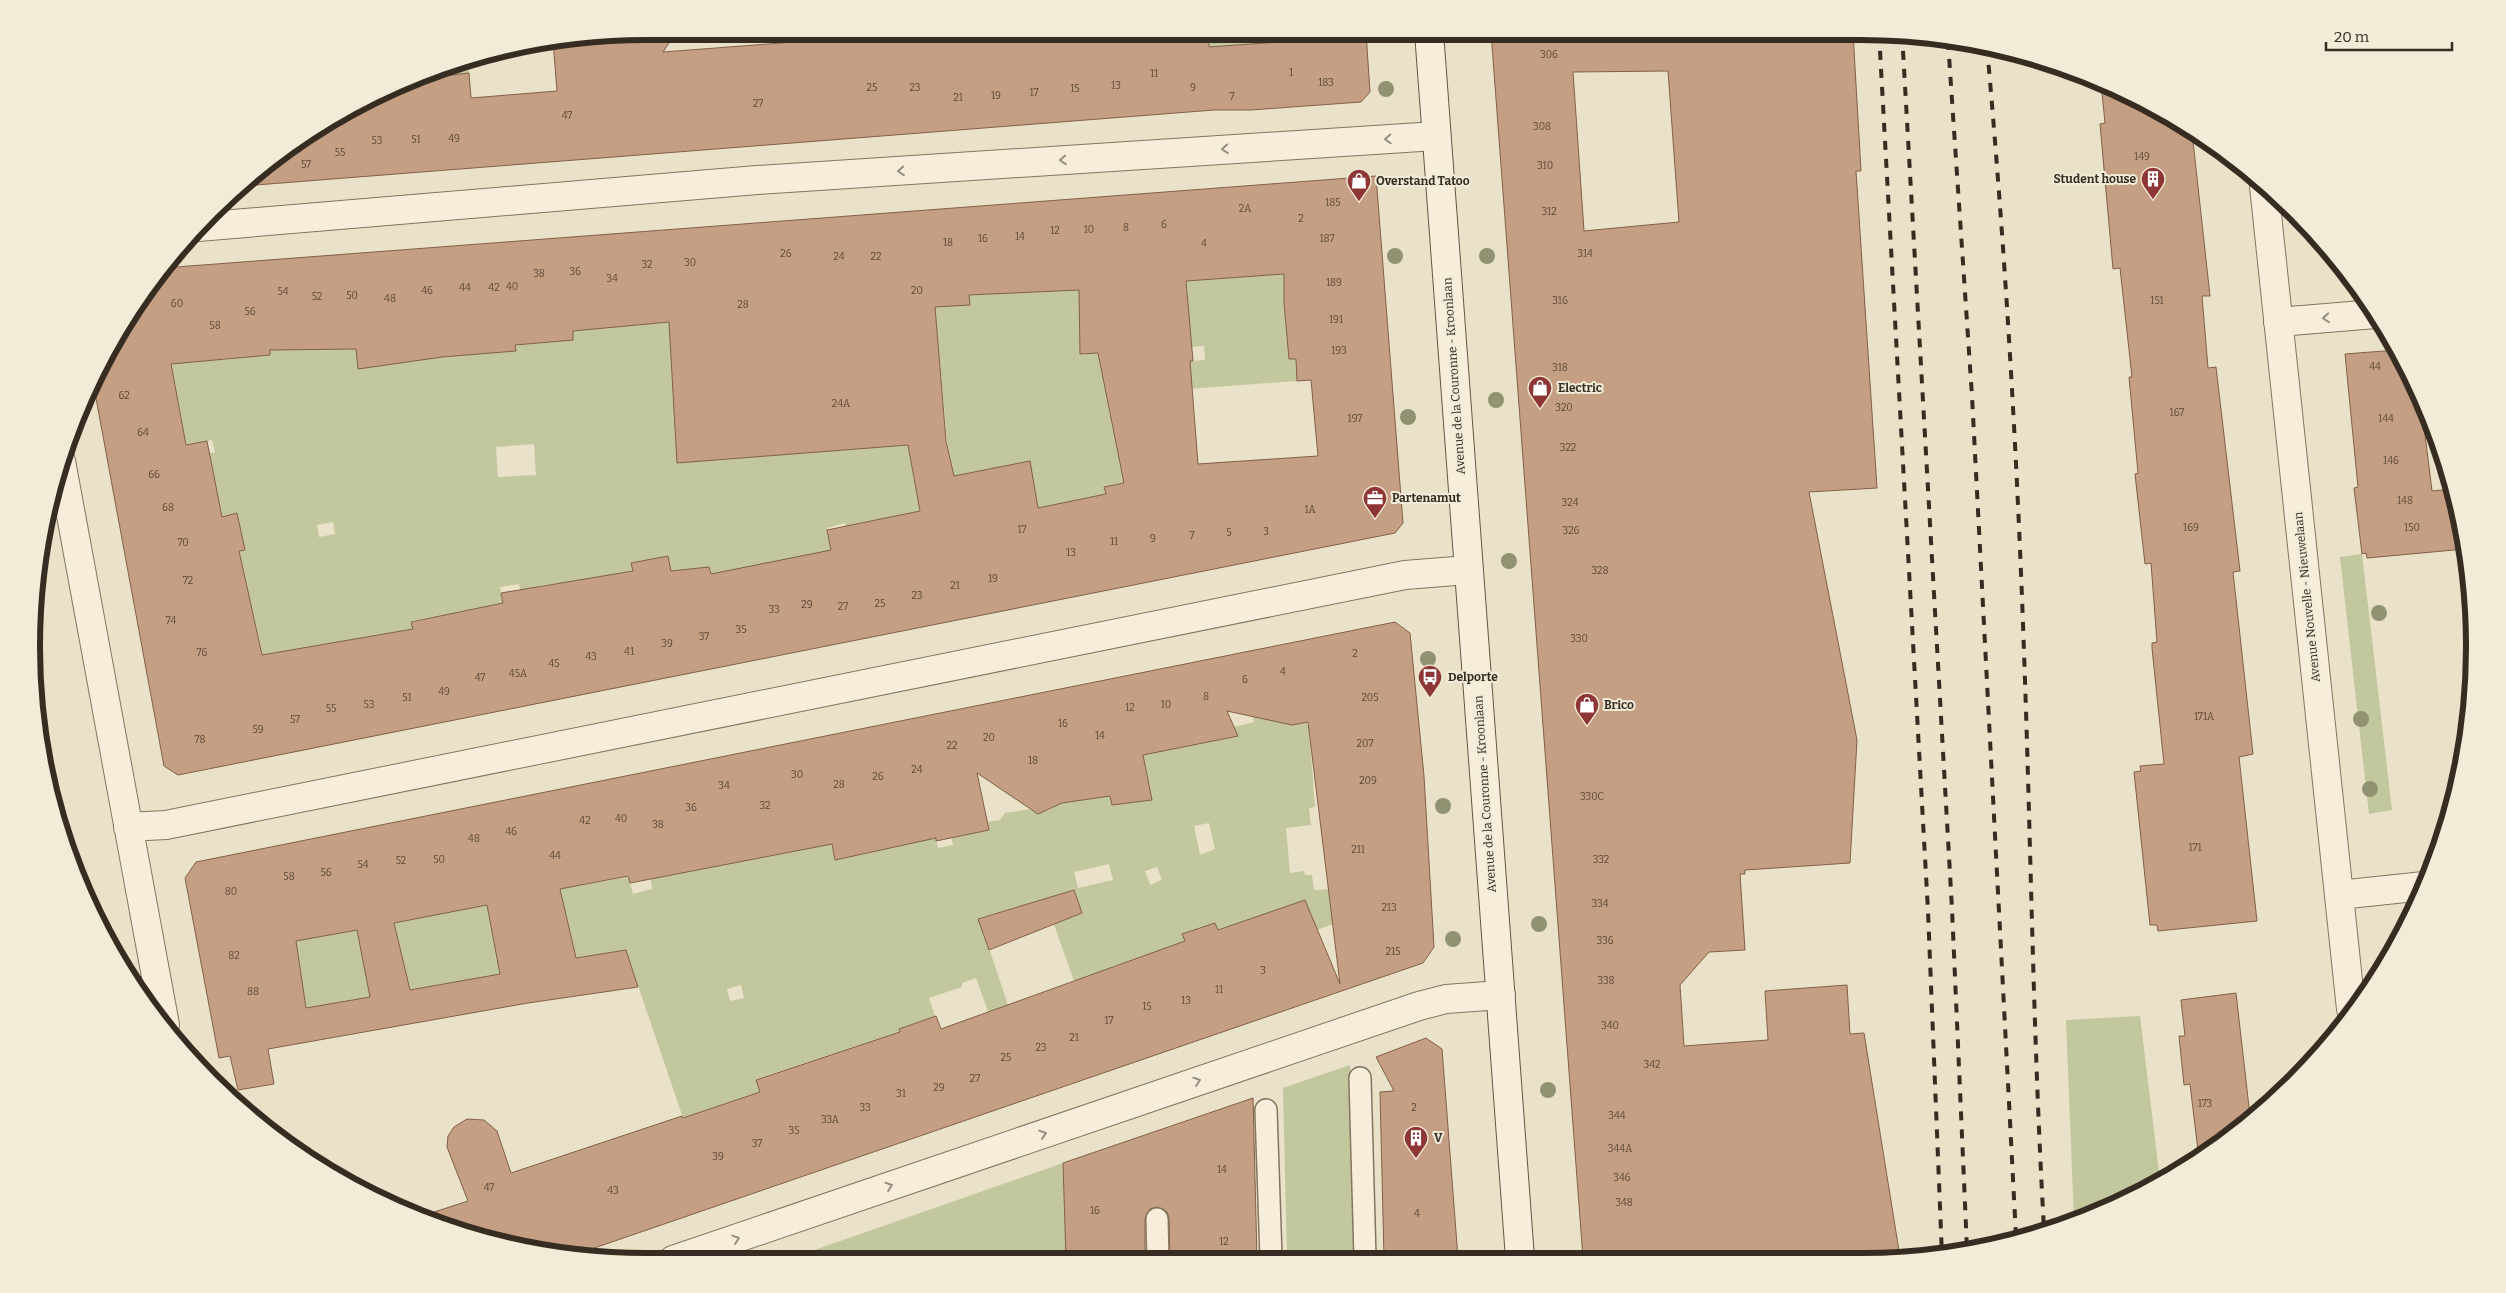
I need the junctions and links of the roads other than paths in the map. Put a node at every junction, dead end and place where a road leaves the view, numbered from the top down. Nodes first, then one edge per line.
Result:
1 (1429, 40) edge
2 (1436, 136) junction
3 (2265, 197) edge
4 (210, 227) edge
5 (2367, 315) edge
6 (2278, 322) junction
7 (64, 479) edge
8 (1468, 570) junction
9 (128, 827) junction
10 (2416, 887) edge
11 (2339, 895) junction
12 (1501, 995) junction
13 (2350, 1003) edge
14 (163, 1013) edge
15 (1360, 1078) dead end
16 (1266, 1110) dead end
17 (1157, 1219) dead end
18 (694, 1253) edge
19 (1158, 1253) edge
20 (1270, 1253) edge
21 (1366, 1253) edge
22 (1520, 1253) edge

1 - 2 street, Avenue de la Couronne - Kroonlaan
2 -> 4 street
2 - 8 street, Avenue de la Couronne - Kroonlaan
3 - 6 street, Avenue Nouvelle - Nieuwelaan
5 -> 6 street
6 - 11 street, Avenue Nouvelle - Nieuwelaan
7 - 9 street
8 - 9 street
8 - 12 street, Avenue de la Couronne - Kroonlaan
9 - 14 street
10 - 11 street
11 - 13 street, Avenue Nouvelle - Nieuwelaan
18 -> 12 street
12 - 22 street, Avenue de la Couronne - Kroonlaan
15 - 21 lane
16 - 20 lane
17 - 19 lane

